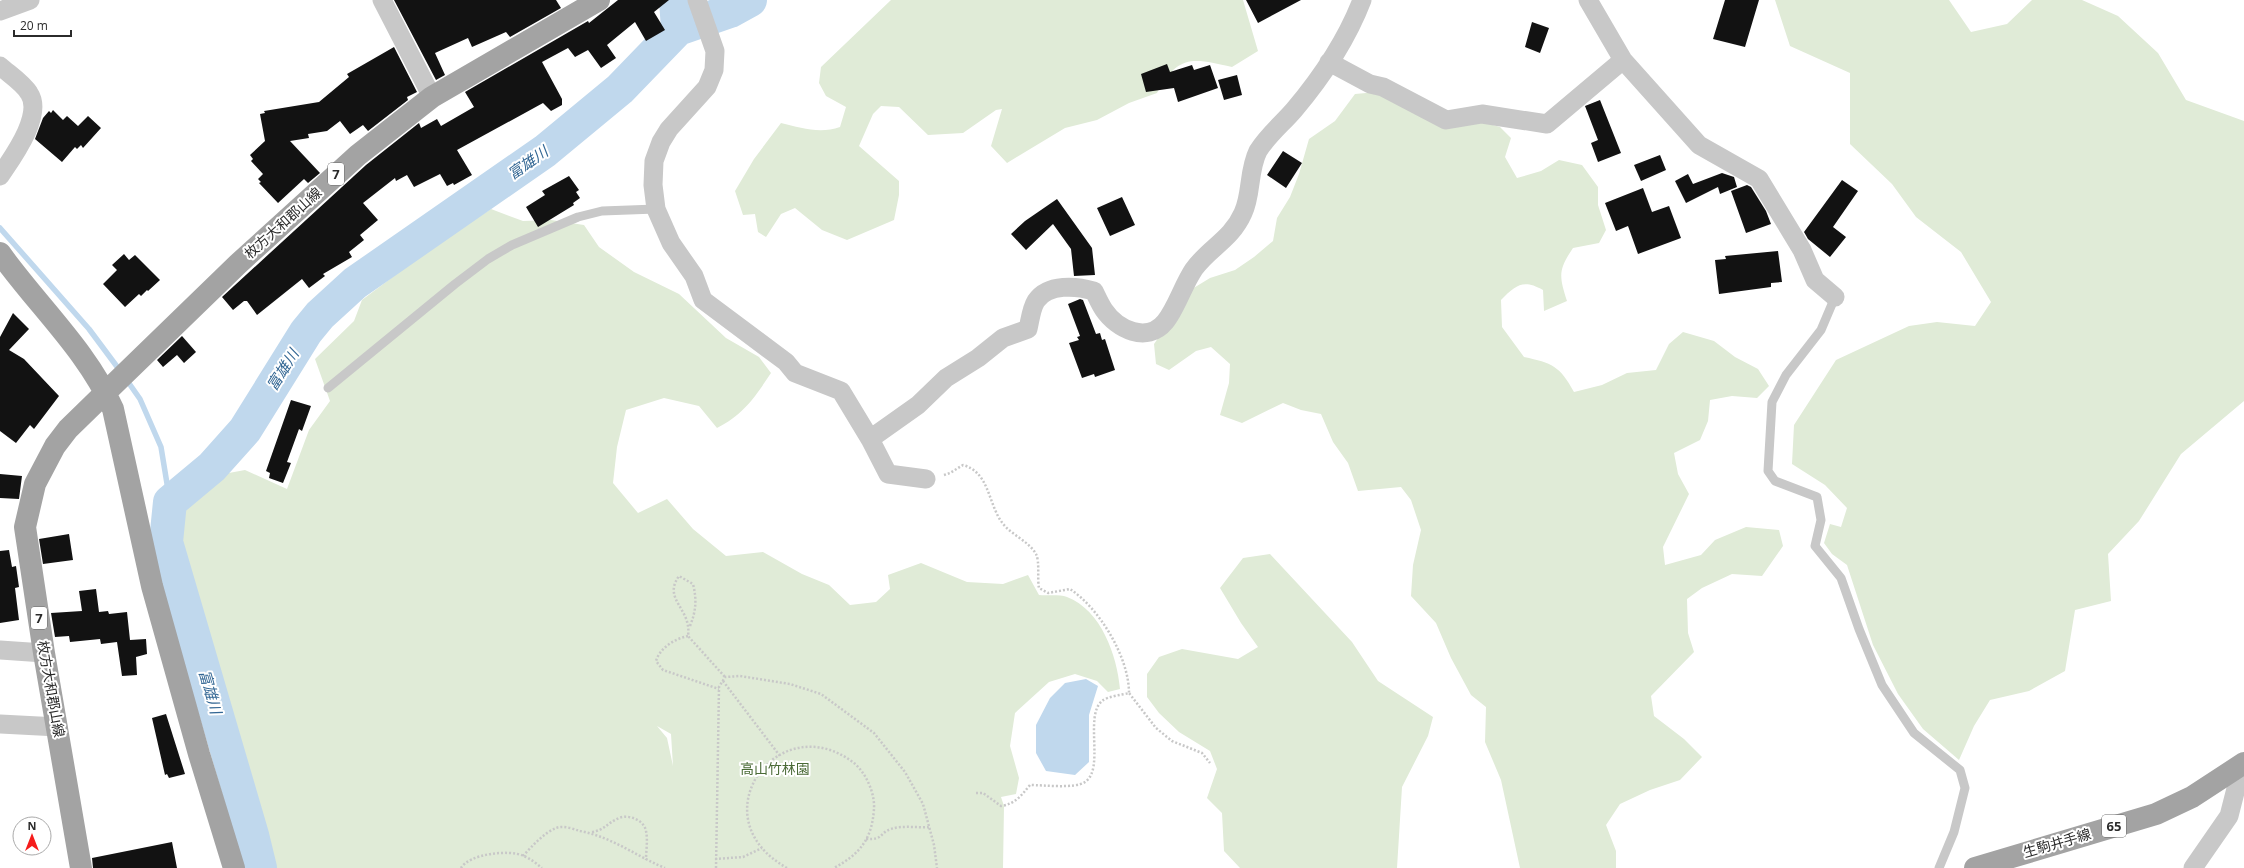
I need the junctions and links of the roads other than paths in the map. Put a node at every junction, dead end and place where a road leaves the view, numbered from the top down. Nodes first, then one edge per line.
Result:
1 (30, 0) edge
2 (382, 0) edge
3 (599, 0) edge
4 (697, 0) edge
5 (1362, 0) edge
6 (1588, 0) edge
7 (0, 11) edge
8 (1623, 60) junction
9 (1328, 62) junction
10 (0, 66) edge
11 (432, 97) junction
12 (0, 176) edge
13 (656, 209) junction
14 (0, 253) edge
15 (1835, 297) joint
16 (328, 388) dead end
17 (106, 392) junction
18 (870, 438) junction
19 (926, 479) road end
20 (0, 650) edge
21 (44, 653) junction
22 (0, 724) edge
23 (58, 727) junction
24 (2243, 764) edge
25 (81, 868) edge
26 (234, 868) edge
27 (1939, 868) edge
28 (1975, 868) edge
29 (2193, 868) edge

1 - 7 street
2 - 11 street
3 - 11 main road, 枚方大和郡山線 / 7
4 - 13 street
5 - 9 street
6 - 8 street
8 - 9 street
8 - 15 street
9 - 18 street
10 - 12 street
11 - 17 main road, 枚方大和郡山線 / 7
13 - 16 lane
13 - 18 street
14 - 17 main road
15 - 27 lane
17 - 21 main road, 枚方大和郡山線 / 7
17 - 26 main road
18 - 19 street
20 - 21 street
21 - 23 main road, 枚方大和郡山線 / 7
22 - 23 street
23 - 25 main road, 枚方大和郡山線 / 7
24 - 28 main road, 生駒井手線 / 65
24 - 29 street

